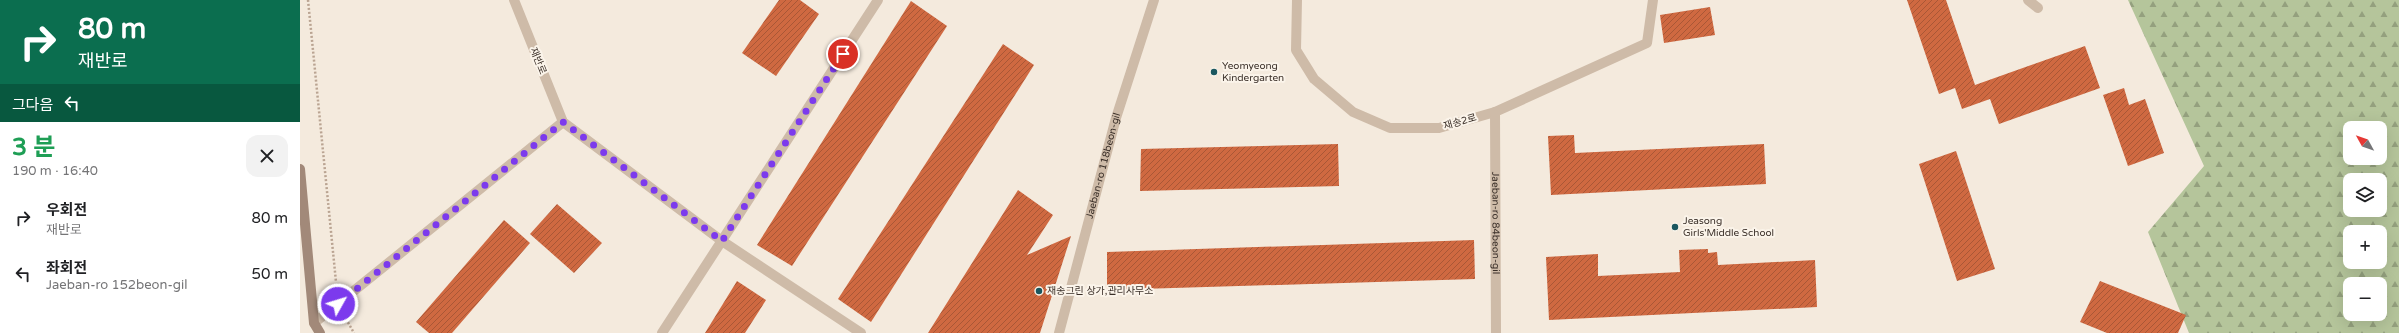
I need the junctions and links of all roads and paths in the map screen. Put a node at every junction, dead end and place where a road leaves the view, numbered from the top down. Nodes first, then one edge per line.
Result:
1 (308, 0) edge
2 (514, 0) edge
3 (878, 0) edge
4 (1154, 0) edge
5 (1297, 0) edge
6 (1653, 0) edge
7 (2028, 0) edge
8 (2038, 8) dead end
9 (1495, 112) junction
10 (563, 122) junction
11 (300, 169) edge
12 (722, 241) junction
13 (338, 304) junction
14 (314, 323) junction
15 (320, 333) edge
16 (354, 333) edge
17 (662, 333) edge
18 (861, 333) edge
19 (1059, 333) edge
20 (1496, 333) edge

1 - 13 path
2 - 10 street, 재반로
3 - 12 street
4 - 19 street, Jaeban-ro 118beon-gil
5 - 9 street, 재송2로
6 - 9 street, 재송2로
7 - 8 street
9 - 20 street, Jaeban-ro 84beon-gil
10 - 12 street
10 - 13 street
11 - 14 main road
12 - 17 street
12 - 18 street
13 - 14 street
13 - 16 path
14 - 15 main road

